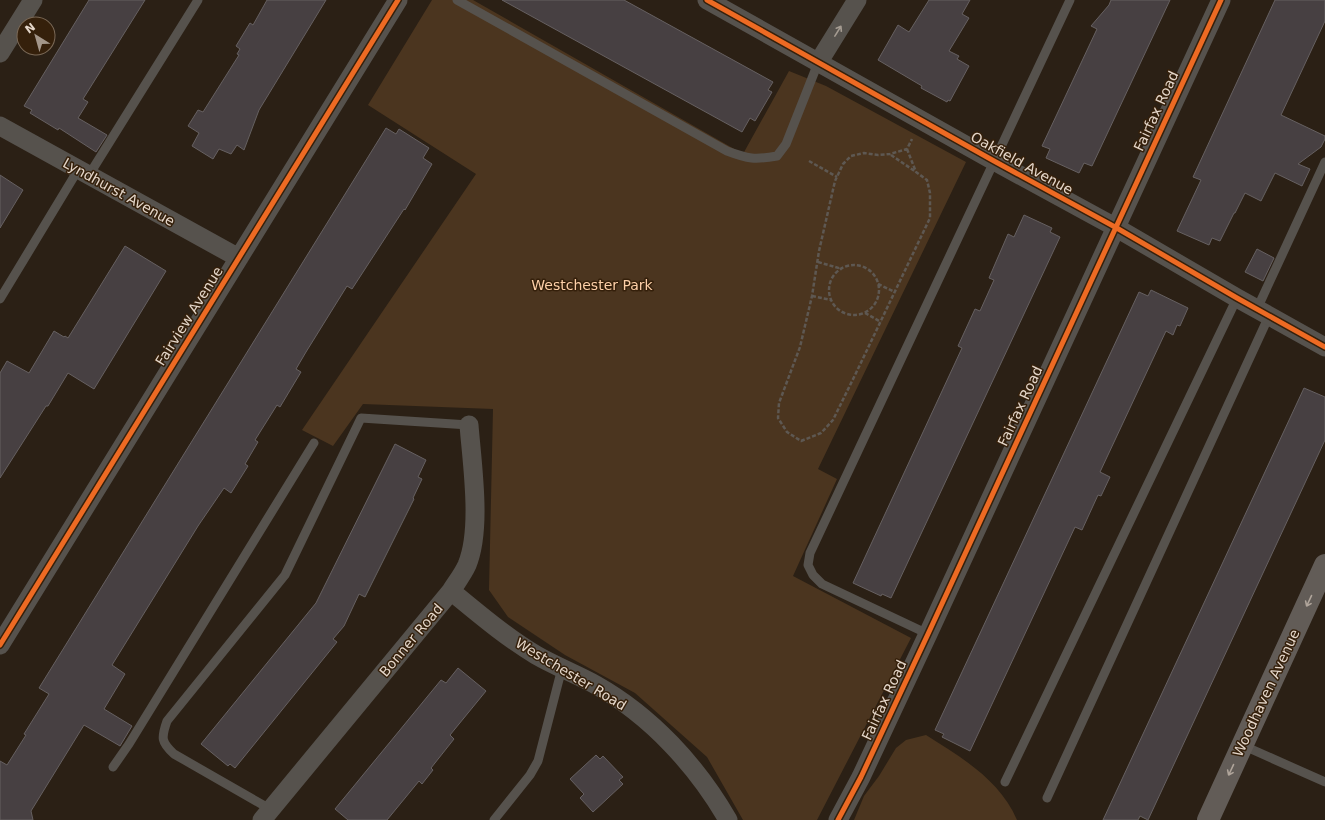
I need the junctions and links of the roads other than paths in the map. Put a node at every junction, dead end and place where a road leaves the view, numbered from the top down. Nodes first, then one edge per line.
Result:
1 (33, 0) edge
2 (198, 0) edge
3 (398, 0) edge
4 (458, 0) edge
5 (707, 0) edge
6 (857, 0) edge
7 (1070, 0) edge
8 (1221, 0) edge
9 (0, 53) edge
10 (818, 62) junction
11 (0, 126) edge
12 (994, 161) junction
13 (1325, 162) edge
14 (83, 173) junction
15 (1115, 227) junction
16 (239, 258) junction
17 (1237, 298) junction
18 (0, 299) edge
19 (1263, 312) junction
20 (1325, 347) edge
21 (469, 425) joint
22 (314, 443) dead end
23 (1325, 565) edge
24 (451, 591) junction
25 (928, 634) junction
26 (0, 645) edge
27 (562, 668) junction
28 (1242, 745) junction
29 (113, 767) dead end
30 (1005, 782) dead end
31 (1325, 782) edge
32 (1047, 798) dead end
33 (266, 815) edge
34 (494, 820) edge
35 (728, 820) edge
36 (838, 820) edge
37 (1208, 820) edge

1 - 9 street
2 - 14 lane
3 - 16 street, Fairview Avenue
4 - 10 lane
5 - 10 street, Oakfield Avenue
10 -> 6 street
7 - 12 lane
8 - 15 street, Fairfax Road
10 - 12 street, Oakfield Avenue
11 - 14 street, Lyndhurst Avenue
12 - 15 street, Oakfield Avenue
12 - 25 lane
13 - 19 lane
14 - 16 street, Lyndhurst Avenue
14 - 18 lane
15 - 17 street, Oakfield Avenue
15 - 25 street, Fairfax Road
16 - 26 street, Fairview Avenue
17 - 19 street, Oakfield Avenue
17 - 30 lane
19 - 20 street, Oakfield Avenue
19 - 32 lane
21 - 24 street, Bonner Road
21 - 33 lane
22 - 29 lane
23 -> 28 street, Woodhaven Avenue
24 - 27 street, Westchester Road
24 - 33 street, Bonner Road
25 - 36 street, Fairfax Road
27 - 34 lane
27 - 35 street, Westchester Road
28 - 31 lane
28 -> 37 street, Woodhaven Avenue

